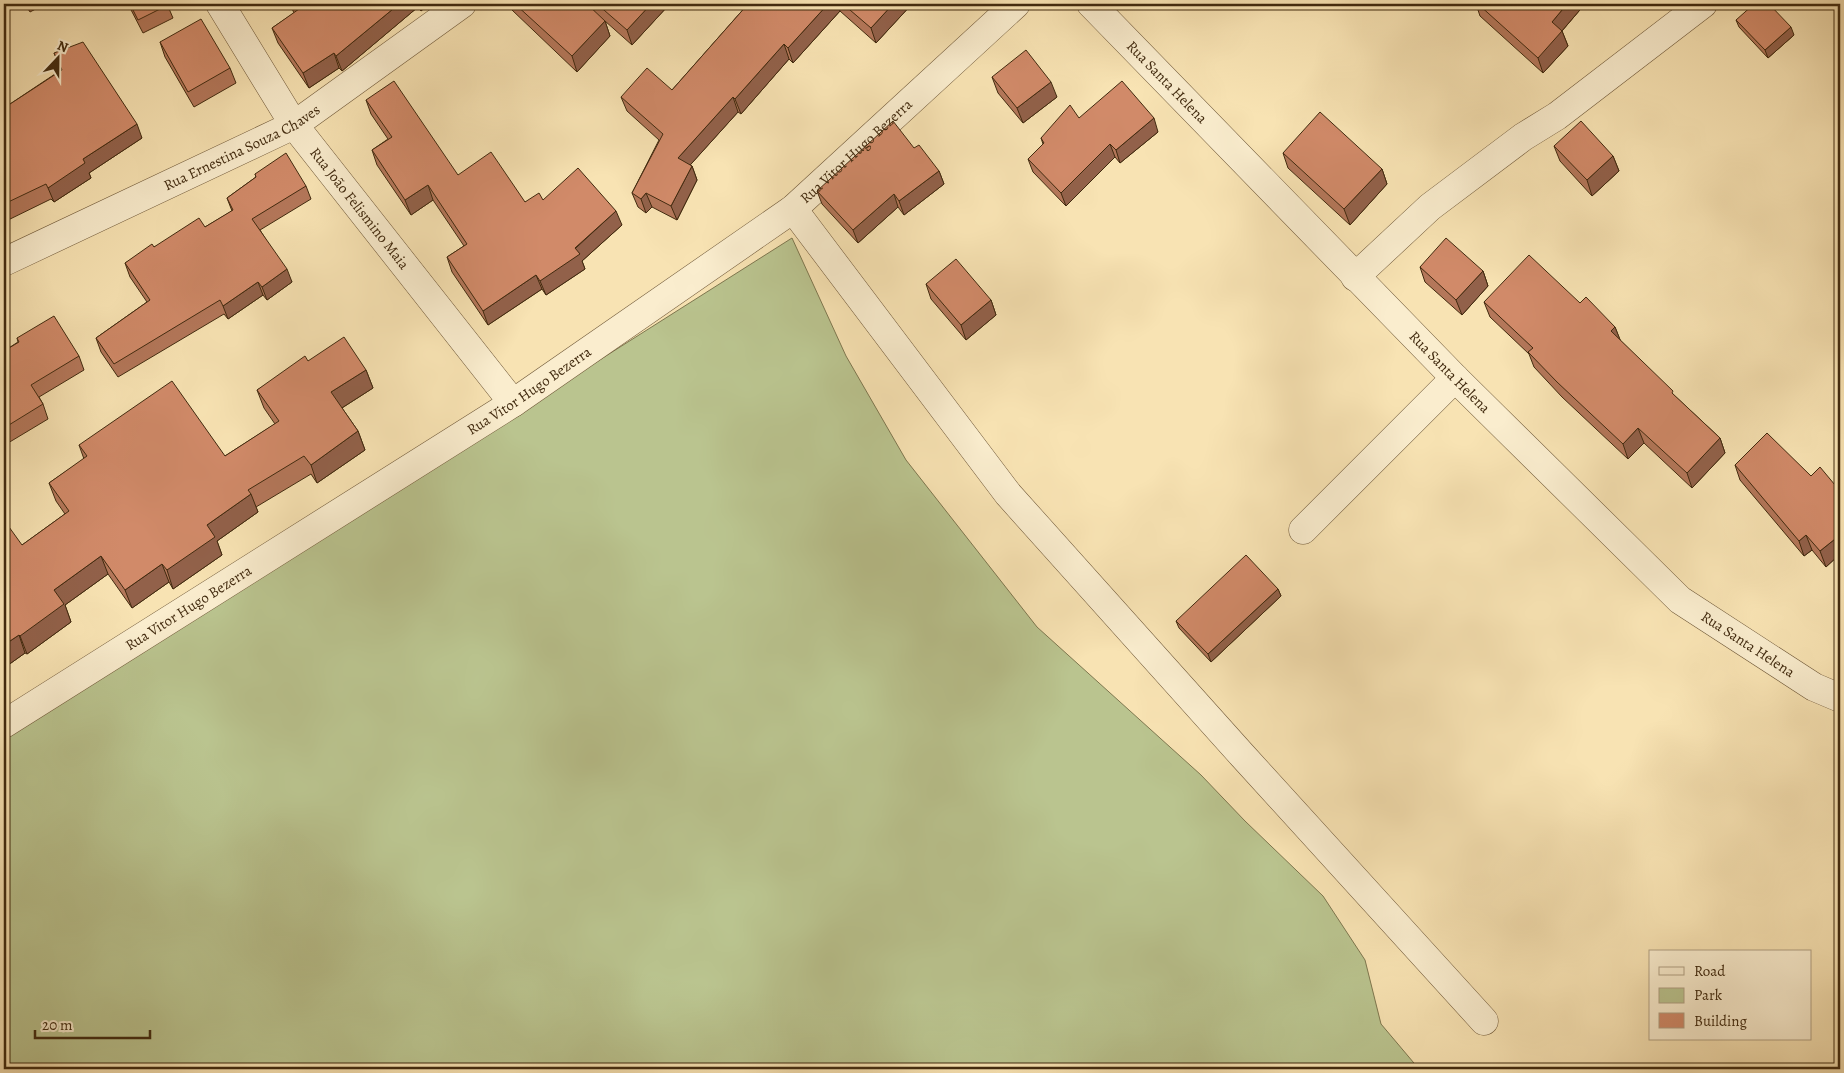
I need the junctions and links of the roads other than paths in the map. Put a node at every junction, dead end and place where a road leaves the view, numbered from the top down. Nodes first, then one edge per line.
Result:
1 (220, 4) edge
2 (462, 4) edge
3 (1016, 4) edge
4 (1091, 4) edge
5 (1703, 4) edge
6 (294, 125) junction
7 (793, 209) junction
8 (4, 262) edge
9 (1355, 277) junction
10 (1455, 378) junction
11 (512, 403) junction
12 (1303, 530) dead end
13 (1840, 698) edge
14 (4, 724) edge
15 (1484, 1021) dead end

1 - 6 street, Rua João Felismino Maia
2 - 6 street, Rua Ernestina Souza Chaves
3 - 7 street, Rua Vitor Hugo Bezerra
4 - 9 street, Rua Santa Helena
5 - 9 street
6 - 8 street, Rua Ernestina Souza Chaves
6 - 11 street, Rua João Felismino Maia
7 - 11 street, Rua Vitor Hugo Bezerra
7 - 15 street
9 - 10 street, Rua Santa Helena
10 - 12 street
10 - 13 street, Rua Santa Helena
11 - 14 street, Rua Vitor Hugo Bezerra

